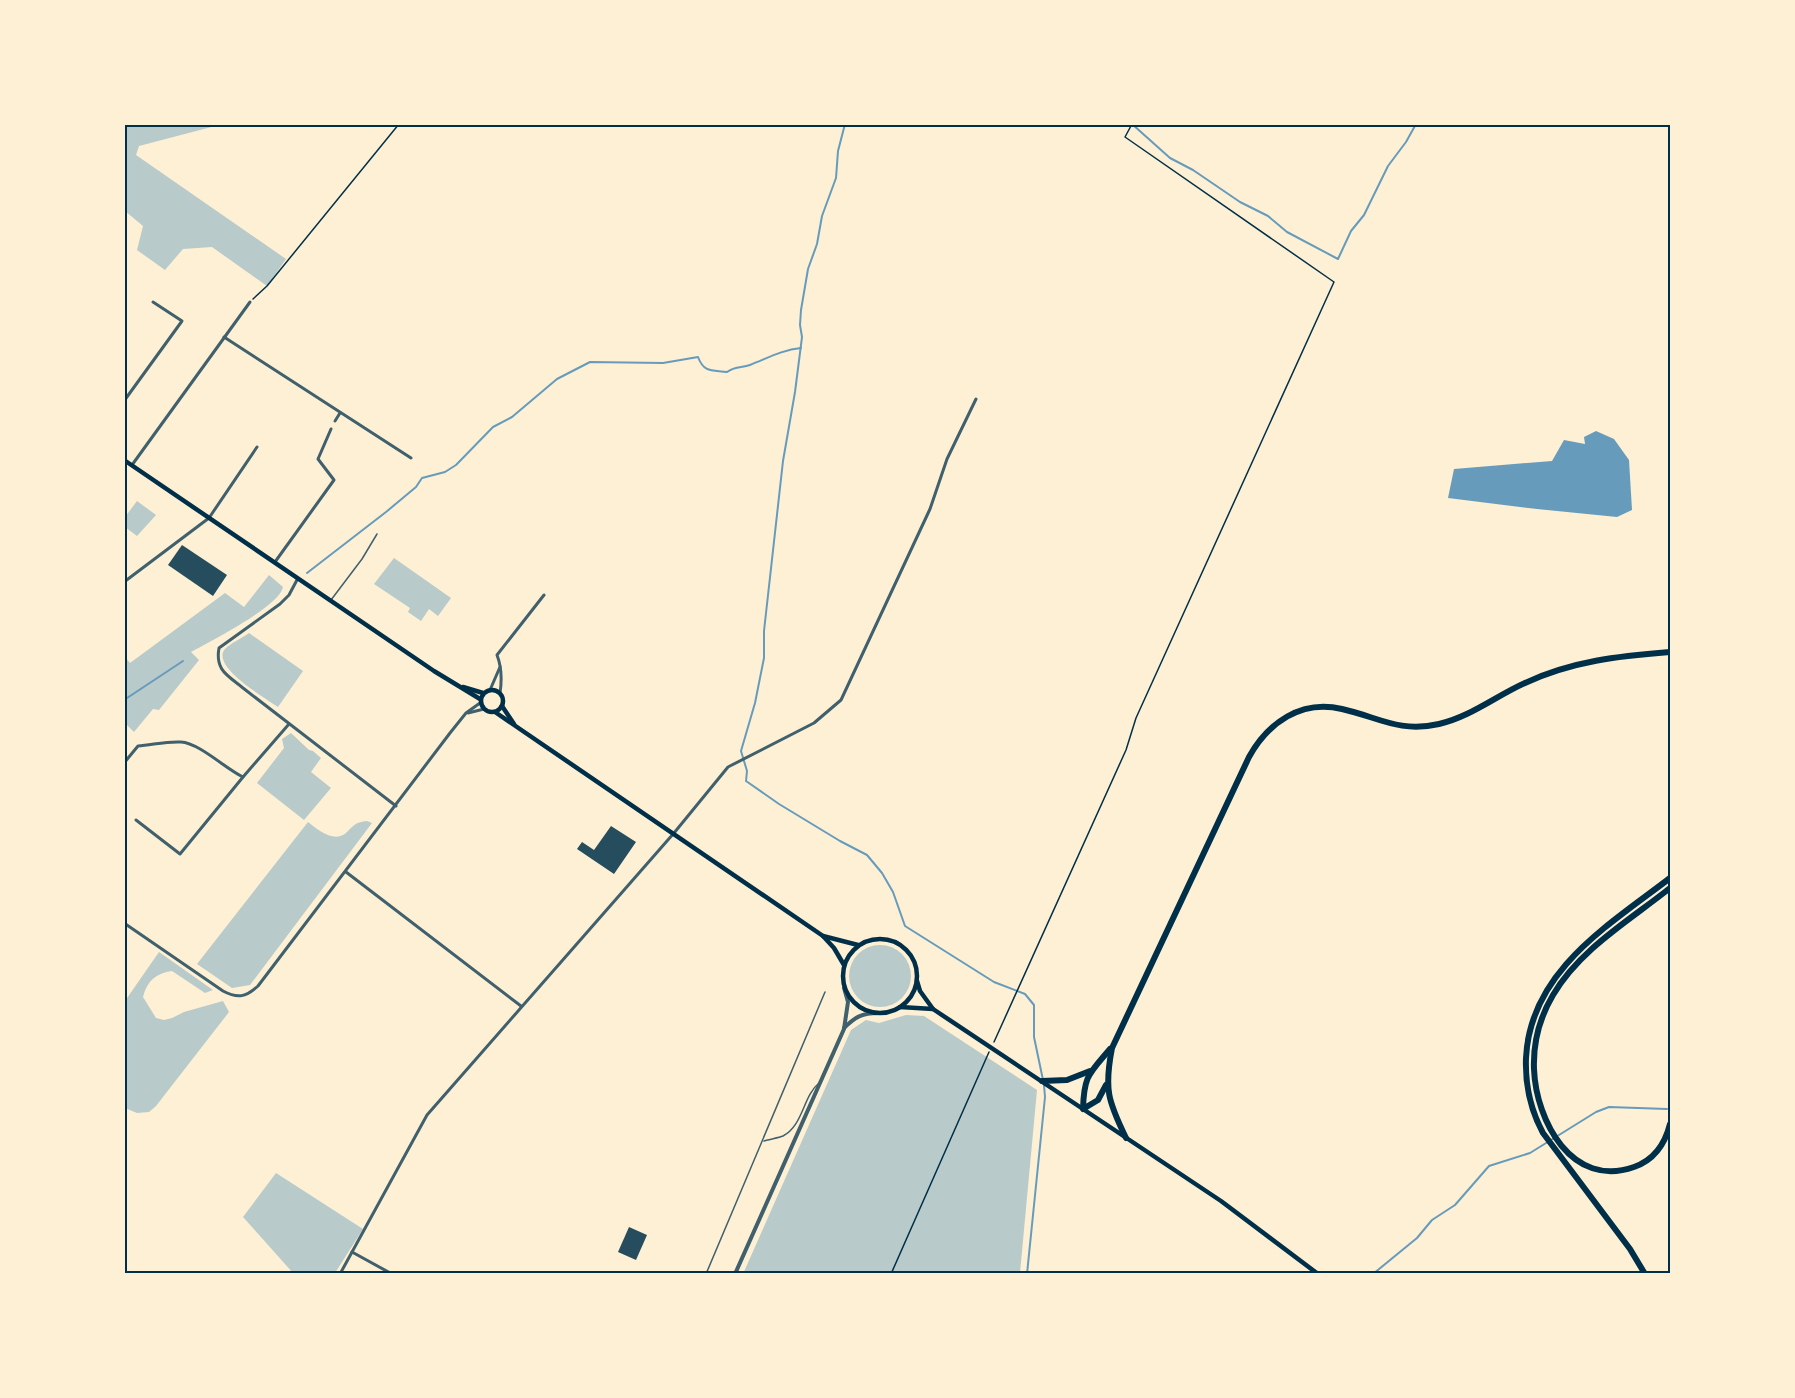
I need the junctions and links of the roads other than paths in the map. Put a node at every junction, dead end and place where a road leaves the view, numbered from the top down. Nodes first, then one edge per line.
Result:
1 (153, 302) dead end
2 (250, 302) road end
3 (224, 336) junction
4 (976, 399) dead end
5 (124, 401) edge
6 (340, 413) junction
7 (336, 421) dead end
8 (331, 429) dead end
9 (257, 447) dead end
10 (411, 458) dead end
11 (124, 460) edge
12 (132, 465) junction
13 (209, 518) junction
14 (377, 534) dead end
15 (275, 562) junction
16 (298, 578) junction
17 (124, 582) edge
18 (544, 595) dead end
19 (330, 601) junction
20 (1671, 652) edge
21 (501, 665) junction
22 (490, 690) junction
23 (500, 693) junction
24 (481, 698) junction
25 (502, 706) junction
26 (484, 710) junction
27 (495, 712) junction
28 (466, 713) junction
29 (289, 724) junction
30 (517, 728) junction
31 (124, 763) edge
32 (243, 777) junction
33 (396, 806) junction
34 (136, 819) dead end
35 (674, 833) junction
36 (346, 872) junction
37 (1671, 878) edge
38 (1671, 888) edge
39 (124, 923) edge
40 (823, 936) junction
41 (858, 945) junction
42 (844, 965) junction
43 (916, 981) junction
44 (844, 988) junction
45 (825, 992) dead end
46 (521, 1006) junction
47 (900, 1007) junction
48 (933, 1009) junction
49 (878, 1013) junction
50 (844, 1029) junction
51 (1112, 1048) junction
52 (1091, 1071) junction
53 (821, 1081) junction
54 (1044, 1082) junction
55 (1107, 1084) junction
56 (1083, 1109) junction
57 (1671, 1124) edge
58 (1126, 1138) junction
59 (763, 1141) junction
60 (352, 1252) junction
61 (340, 1274) edge
62 (392, 1274) edge
63 (706, 1274) edge
64 (735, 1274) edge
65 (1318, 1274) edge
66 (1645, 1274) edge

1 - 5 street
2 - 3 street
3 - 6 street
3 - 12 street
4 - 35 street
6 - 7 street
6 - 10 street
8 - 15 street
9 - 13 street
11 - 12 main road
12 - 13 main road
13 - 15 main road
13 - 17 street
14 - 19 lane
15 - 16 main road
16 - 19 main road
16 - 29 street
18 - 21 street
19 - 24 main road
20 - 51 highway
21 - 22 street
21 - 23 street
22 - 23 main road
22 - 24 main road
23 - 25 main road
24 - 26 main road
24 - 28 street
25 - 27 main road
25 - 30 main road
26 - 27 main road
26 - 28 street
27 - 30 main road
28 - 33 street
29 - 32 street
29 - 33 street
30 - 35 main road
31 - 32 street
32 - 34 street
33 - 36 street
35 - 40 main road
35 - 46 street
36 - 39 street
36 - 46 street
37 - 66 highway
38 - 57 highway
40 - 41 main road
40 - 42 main road
41 - 42 main road
41 - 43 main road
42 - 44 main road
43 - 47 main road
43 - 48 main road
44 - 49 main road
44 - 50 street
45 - 59 lane
46 - 60 street
47 - 48 main road
47 - 49 main road
48 - 54 main road
49 - 50 street
50 - 53 street
51 - 52 highway
51 - 55 highway
52 - 54 highway
52 - 56 highway
53 - 59 lane
53 - 64 street
54 - 56 main road
55 - 56 highway
55 - 58 highway
56 - 58 main road
58 - 65 main road
59 - 63 lane
60 - 61 street
60 - 62 street

